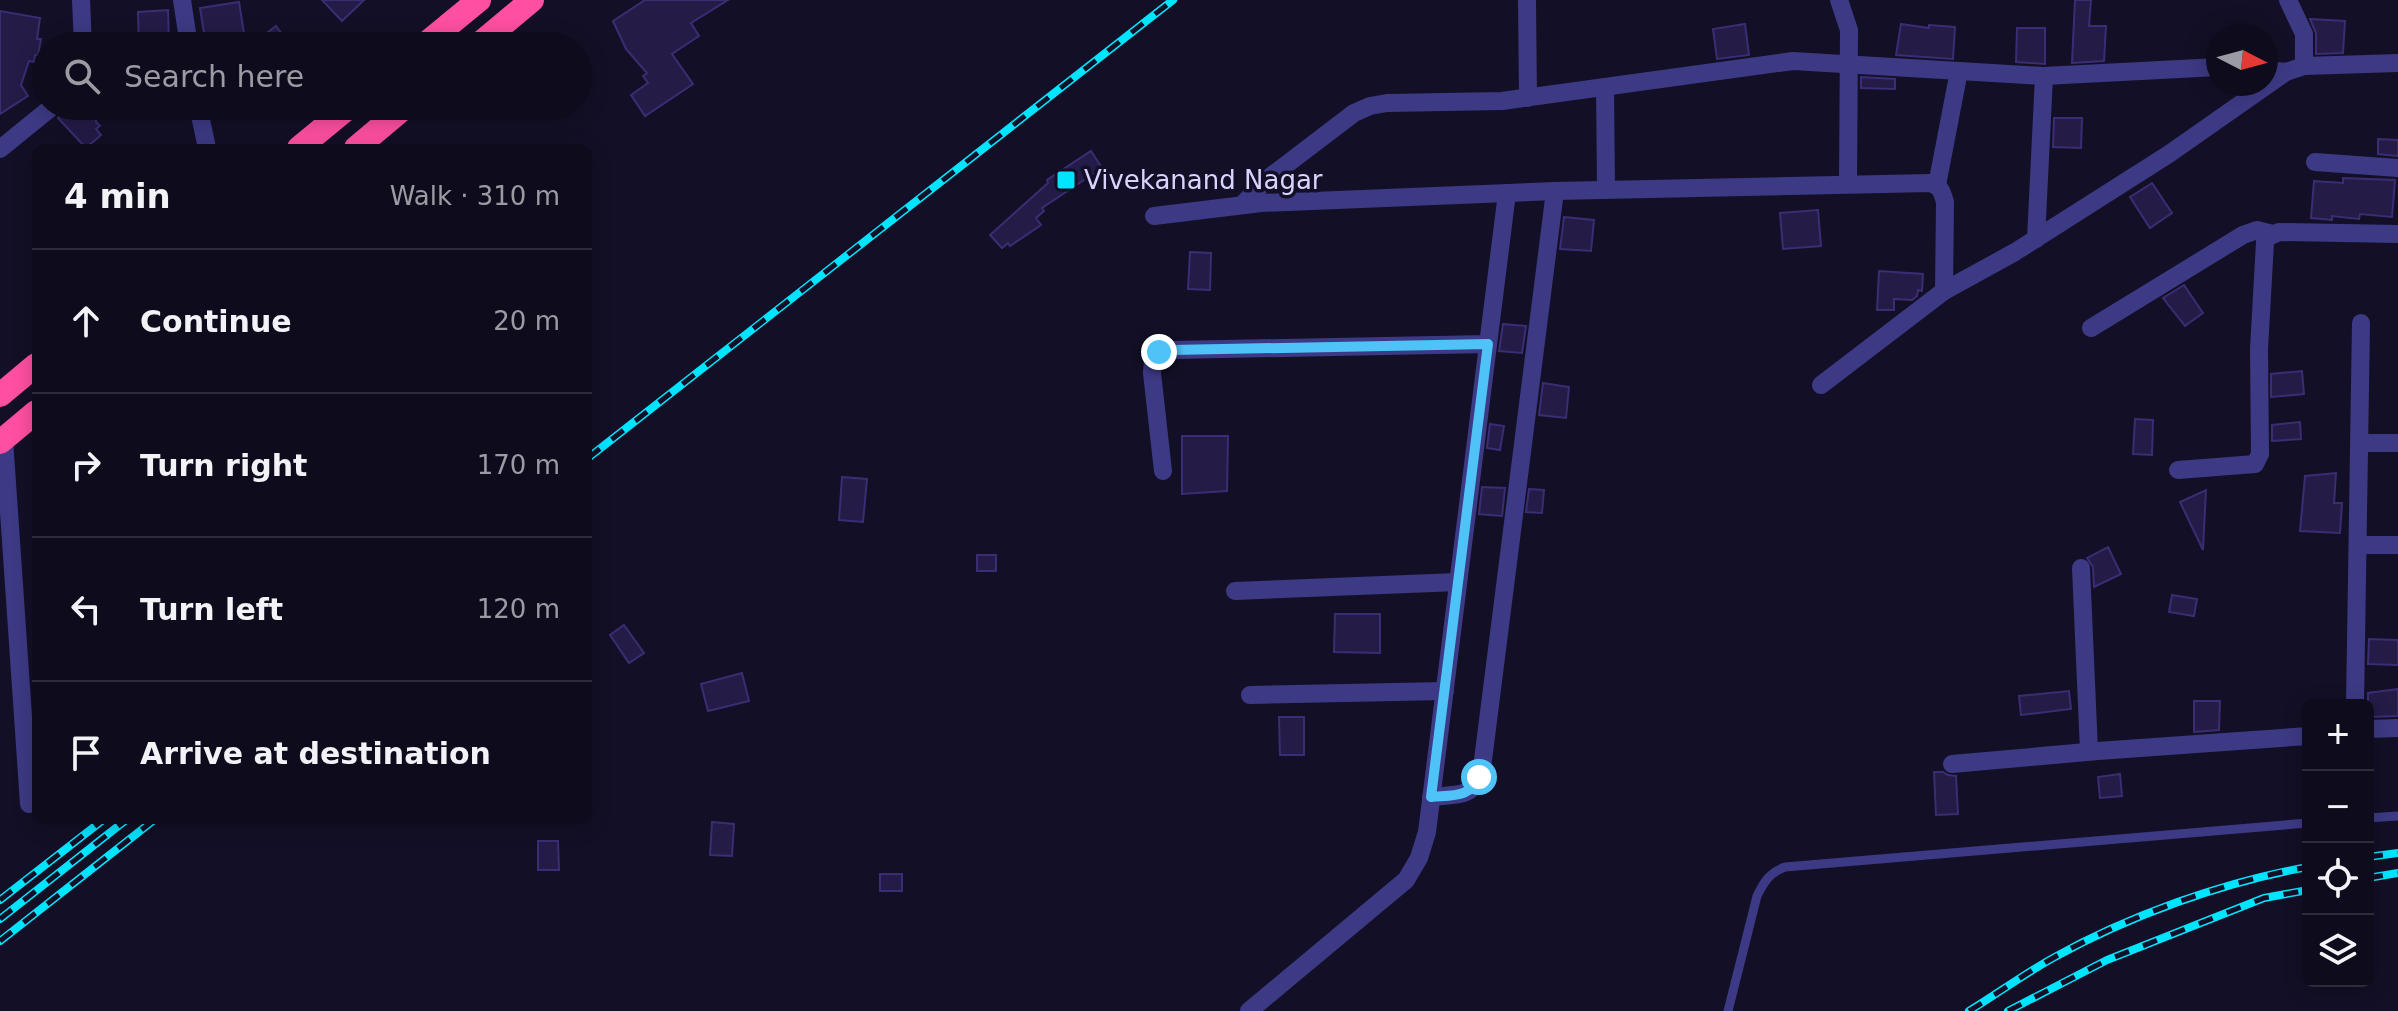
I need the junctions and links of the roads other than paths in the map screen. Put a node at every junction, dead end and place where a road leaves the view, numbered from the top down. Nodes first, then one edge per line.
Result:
1 (81, 0) edge
2 (182, 0) edge
3 (479, 0) edge
4 (532, 0) edge
5 (1527, 0) edge
6 (1839, 0) edge
7 (2288, 0) edge
8 (82, 32) edge
9 (187, 32) edge
10 (440, 32) edge
11 (494, 32) edge
12 (2398, 63) edge
13 (1850, 64) junction
14 (2206, 68) edge
15 (2295, 69) junction
16 (2278, 70) edge
17 (1959, 71) junction
18 (2044, 76) junction
19 (1605, 87) junction
20 (1528, 98) junction
21 (36, 120) edge
22 (201, 120) edge
23 (333, 120) edge
24 (389, 120) edge
25 (206, 144) edge
26 (304, 144) edge
27 (361, 144) edge
28 (0, 149) edge
29 (2315, 162) dead end
30 (2398, 168) edge
31 (1848, 184) junction
32 (1937, 185) junction
33 (1606, 189) junction
34 (1555, 191) junction
35 (1507, 193) junction
36 (1242, 205) junction
37 (1154, 216) dead end
38 (2273, 234) junction
39 (2398, 234) edge
40 (2036, 239) junction
41 (1944, 291) junction
42 (2361, 323) dead end
43 (2091, 328) dead end
44 (1488, 344) junction
45 (32, 368) edge
46 (1821, 385) dead end
47 (0, 395) edge
48 (32, 415) edge
49 (2, 440) edge
50 (2360, 443) junction
51 (2398, 443) edge
52 (2178, 470) dead end
53 (1163, 471) dead end
54 (2358, 545) junction
55 (2398, 545) edge
56 (2081, 568) dead end
57 (1458, 582) junction
58 (1235, 591) dead end
59 (1445, 691) junction
60 (1250, 695) dead end
61 (2355, 699) edge
62 (2398, 728) edge
63 (2374, 729) edge
64 (2302, 736) edge
65 (2089, 751) junction
66 (1952, 764) dead end
67 (1431, 797) junction
68 (29, 804) dead end
69 (2398, 816) edge
70 (2374, 818) edge
71 (2302, 824) edge
72 (1249, 1011) edge
73 (1728, 1011) edge

1 - 8 street
2 - 9 street
3 - 10 highway
4 - 11 highway
5 - 20 street
6 - 13 street
7 - 15 street
12 - 15 street
13 - 17 street
13 - 19 street
13 - 31 street
14 - 18 street
15 - 16 street
15 - 40 street
17 - 18 street
17 - 32 street
18 - 40 street
19 - 20 street
19 - 33 street
20 - 36 street
21 - 28 street
22 - 25 street
23 - 26 highway
24 - 27 highway
29 - 30 street
31 - 32 street
31 - 33 street
32 - 41 street
33 - 34 street
34 - 35 street
34 - 67 street
35 - 36 street
35 - 44 street
36 - 37 street
38 - 39 street
38 - 43 street
38 - 52 street
40 - 41 street
41 - 46 street
42 - 50 street
44 - 53 street
44 - 57 street
45 - 47 highway
48 - 49 highway
49 - 68 street
50 - 51 street
50 - 54 street
54 - 55 street
54 - 61 street
56 - 65 street
57 - 58 street
57 - 59 street
59 - 60 street
59 - 67 street
62 - 63 street
64 - 65 street
65 - 66 street
67 - 72 street
69 - 70 lane
71 - 73 lane

